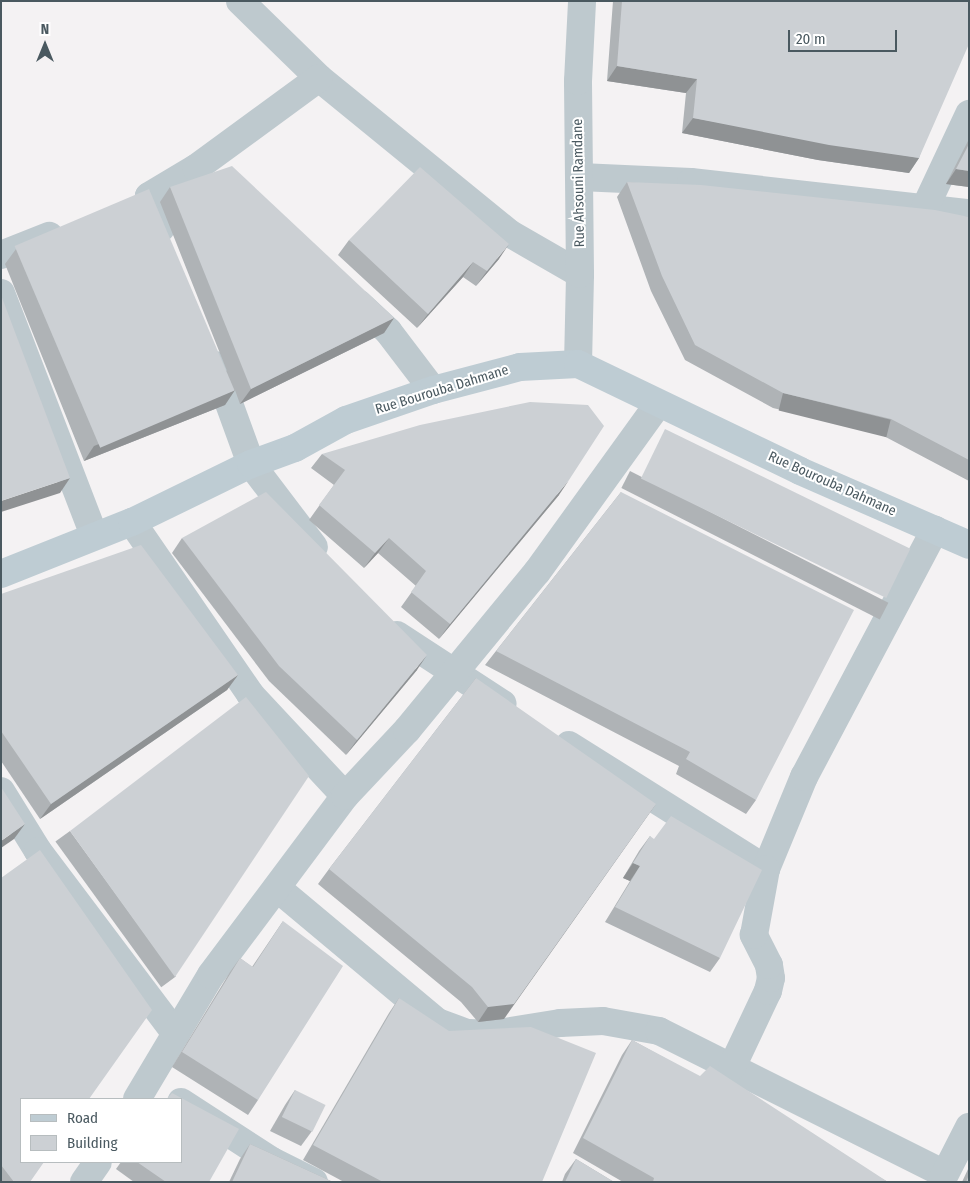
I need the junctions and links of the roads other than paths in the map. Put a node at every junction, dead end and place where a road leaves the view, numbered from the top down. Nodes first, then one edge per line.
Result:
1 (240, 1) edge
2 (582, 1) edge
3 (319, 78) junction
4 (969, 114) edge
5 (208, 159) junction
6 (580, 177) junction
7 (230, 180) edge
8 (149, 196) junction
9 (121, 207) edge
10 (925, 208) junction
11 (969, 213) edge
12 (75, 226) edge
13 (171, 254) edge
14 (1, 256) edge
15 (580, 274) junction
16 (338, 283) edge
17 (1, 293) edge
18 (206, 343) edge
19 (578, 364) junction
20 (433, 390) junction
21 (658, 404) junction
22 (251, 464) junction
23 (132, 522) junction
24 (935, 530) junction
25 (94, 535) junction
26 (969, 545) edge
27 (330, 565) edge
28 (1, 574) edge
29 (377, 614) edge
30 (454, 673) junction
31 (521, 716) edge
32 (547, 731) edge
33 (1, 791) edge
34 (345, 796) junction
35 (766, 868) junction
36 (276, 888) junction
37 (176, 1034) junction
38 (732, 1067) junction
39 (142, 1090) edge
40 (173, 1098) edge
41 (182, 1103) edge
42 (969, 1127) edge
43 (97, 1163) edge
44 (942, 1177) edge
45 (84, 1182) edge
46 (314, 1182) edge

1 - 3 street
2 - 6 street, Rue Ahsouni Ramdane
3 - 5 street
3 - 15 street
4 - 10 street
5 - 7 street
5 - 8 street
6 - 10 street
6 - 15 street, Rue Ahsouni Ramdane
8 - 9 street
8 - 13 street
10 - 11 street
12 - 14 street
15 - 19 street, Rue Ahsouni Ramdane
16 - 20 street
17 - 25 street
18 - 22 street
19 - 20 street, Rue Bourouba Dahmane
19 - 21 street, Rue Bourouba Dahmane
20 - 22 street, Rue Bourouba Dahmane
21 - 24 street, Rue Bourouba Dahmane
21 - 30 street
22 - 23 street, Rue Bourouba Dahmane
22 - 27 street
23 - 25 street, Rue Bourouba Dahmane
23 - 34 street
24 - 26 street, Rue Bourouba Dahmane
24 - 35 street
25 - 28 street, Rue Bourouba Dahmane
29 - 30 street
30 - 31 street
30 - 34 street
32 - 35 street
33 - 37 street
34 - 36 street
35 - 38 street
36 - 37 street
36 - 38 street
37 - 39 street
38 - 44 street
39 - 40 street
41 - 46 street
42 - 44 street
43 - 45 street

